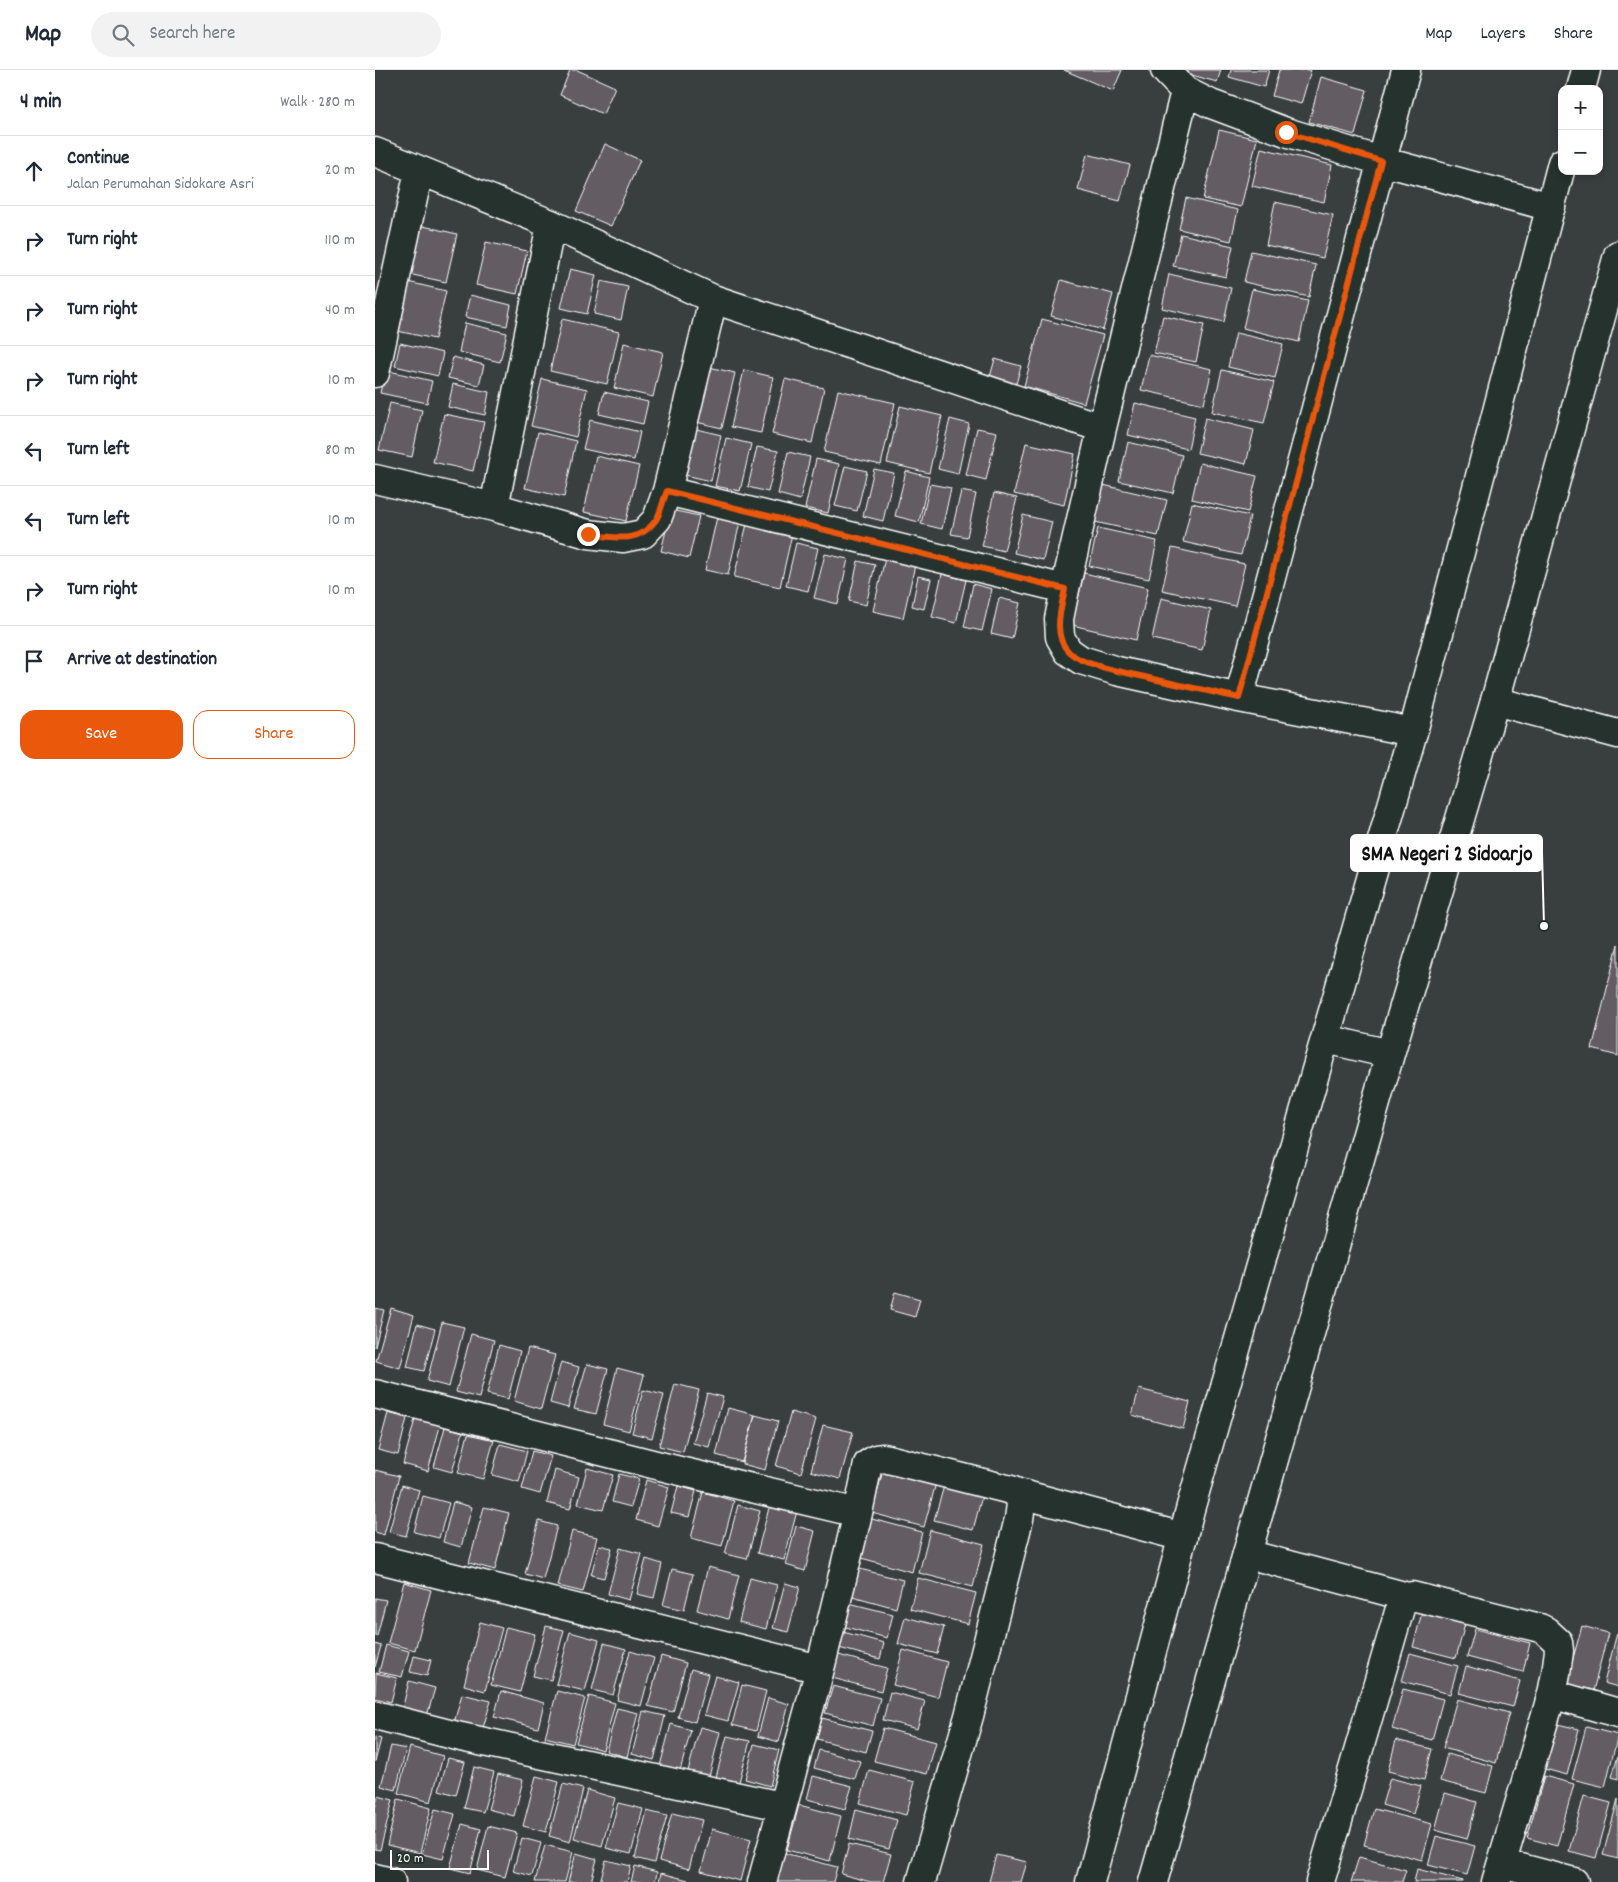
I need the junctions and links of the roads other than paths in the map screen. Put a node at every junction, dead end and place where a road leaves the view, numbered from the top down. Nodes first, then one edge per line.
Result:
1 (1165, 70) edge
2 (1406, 70) edge
3 (1586, 70) edge
4 (1582, 85) edge
5 (1185, 91) junction
6 (375, 152) edge
7 (1381, 161) junction
8 (419, 171) junction
9 (1559, 175) edge
10 (1551, 206) junction
11 (551, 224) junction
12 (1618, 255) edge
13 (713, 299) junction
14 (380, 330) edge
15 (375, 373) edge
16 (1102, 428) junction
17 (375, 478) edge
18 (667, 491) junction
19 (494, 507) junction
20 (1065, 589) junction
21 (1239, 698) junction
22 (1495, 701) junction
23 (1413, 732) junction
24 (1618, 734) edge
25 (1326, 1039) junction
26 (1390, 1054) junction
27 (375, 1394) edge
28 (1018, 1493) junction
29 (858, 1513) junction
30 (1183, 1537) junction
31 (1247, 1554) junction
32 (375, 1558) edge
33 (1408, 1597) junction
34 (820, 1669) junction
35 (1552, 1694) junction
36 (1618, 1713) edge
37 (375, 1715) edge
38 (781, 1806) junction
39 (1499, 1873) edge
40 (375, 1878) edge
41 (391, 1882) edge
42 (762, 1882) edge
43 (921, 1882) edge
44 (1090, 1882) edge
45 (1153, 1882) edge
46 (1320, 1882) edge
47 (1574, 1882) edge

1 - 5 street
2 - 7 street
3 - 4 street
5 - 7 street
5 - 16 street
6 - 8 street
7 - 10 street
7 - 21 street
8 - 11 street
8 - 14 street
9 - 10 street
10 - 23 street
11 - 13 street
11 - 19 street
12 - 22 street
13 - 16 street
13 - 18 street
14 - 15 street
16 - 20 street
17 - 19 street
18 - 19 street
18 - 20 street
20 - 21 street
21 - 23 street
22 - 24 street
22 - 26 street
23 - 25 street
25 - 26 street
25 - 30 street
26 - 31 street
27 - 29 street
28 - 29 street
28 - 30 street
28 - 43 street
29 - 34 street
30 - 44 street
31 - 33 street
31 - 45 street
32 - 34 street
33 - 35 street
33 - 46 street
34 - 38 street
35 - 36 street
35 - 39 street
37 - 38 street
38 - 42 street
39 - 47 street
40 - 41 street

